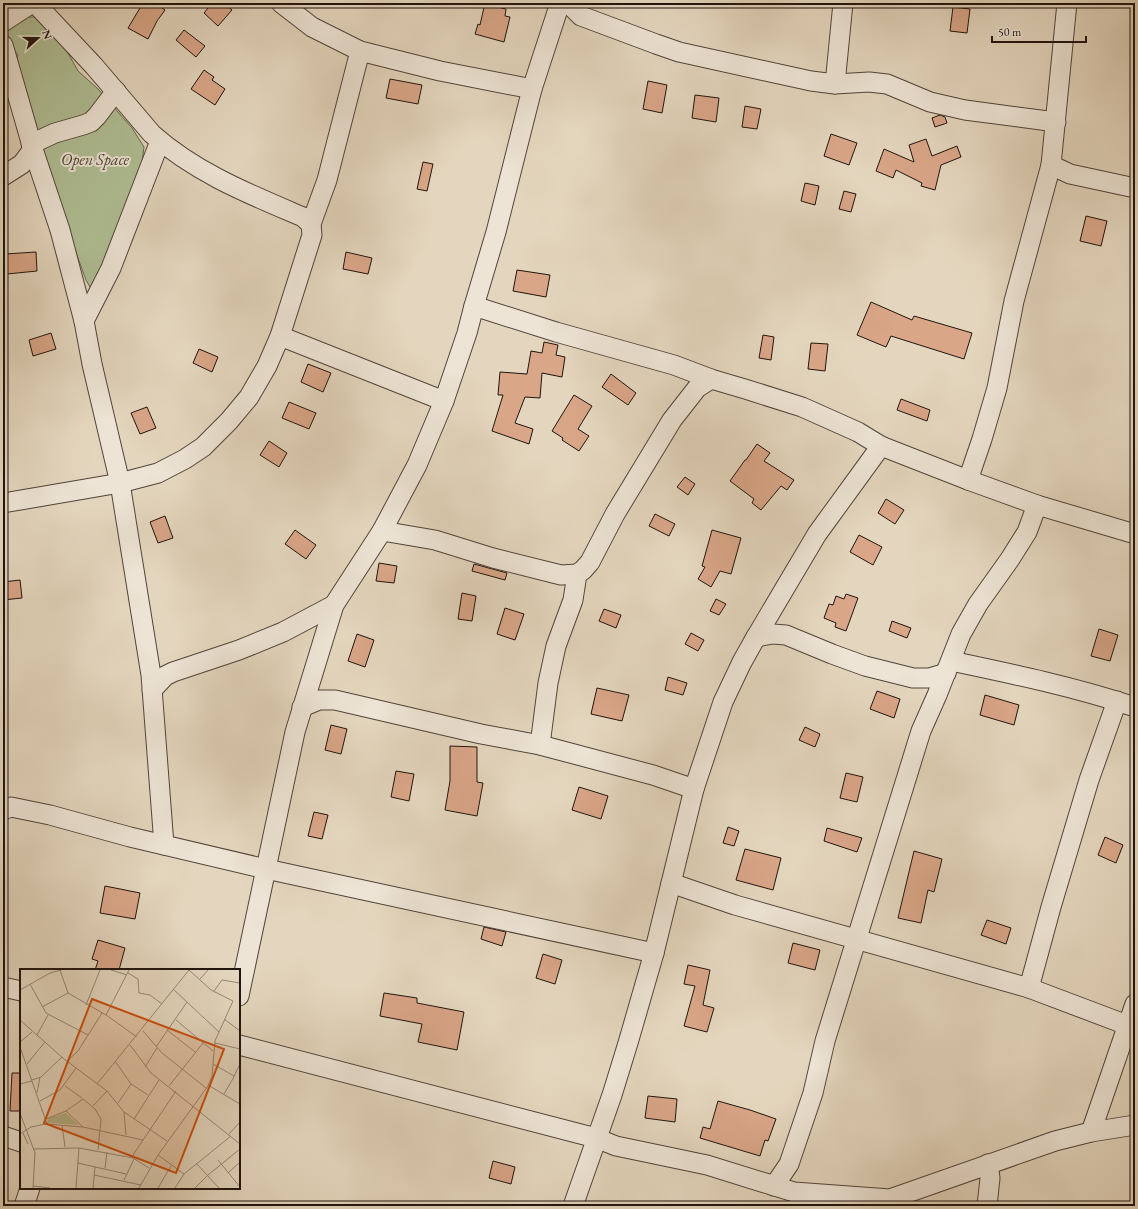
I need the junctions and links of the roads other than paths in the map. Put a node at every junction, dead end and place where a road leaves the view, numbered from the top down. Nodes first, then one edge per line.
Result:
1 (32, 3) edge
2 (35, 3) edge
3 (281, 3) edge
4 (843, 3) edge
5 (1067, 3) edge
6 (575, 9) edge
7 (558, 10) edge
8 (3, 22) edge
9 (3, 45) edge
10 (360, 51) junction
11 (835, 84) junction
12 (532, 89) junction
13 (116, 91) junction
14 (1056, 122) junction
15 (160, 141) junction
16 (32, 147) junction
17 (1051, 165) junction
18 (3, 176) edge
19 (1135, 188) edge
20 (311, 224) junction
21 (474, 306) junction
22 (84, 321) junction
23 (280, 336) junction
24 (710, 379) junction
25 (444, 401) junction
26 (881, 446) junction
27 (968, 480) junction
28 (120, 483) junction
29 (3, 503) edge
30 (1037, 505) junction
31 (382, 531) junction
32 (1135, 534) edge
33 (577, 574) junction
34 (334, 605) junction
35 (756, 637) junction
36 (948, 667) junction
37 (152, 690) junction
38 (1126, 704) edge
39 (302, 707) junction
40 (540, 745) junction
41 (694, 789) junction
42 (3, 810) edge
43 (164, 845) junction
44 (266, 869) junction
45 (671, 883) junction
46 (857, 938) junction
47 (654, 953) junction
48 (3, 987) edge
49 (1029, 988) junction
50 (20, 991) edge
51 (240, 991) edge
52 (1135, 1004) edge
53 (1127, 1025) junction
54 (240, 1045) edge
55 (1135, 1125) edge
56 (1091, 1132) junction
57 (3, 1136) edge
58 (596, 1138) junction
59 (20, 1142) edge
60 (988, 1164) junction
61 (774, 1186) junction
62 (30, 1189) edge
63 (807, 1200) edge
64 (24, 1206) edge
65 (573, 1206) edge
66 (987, 1206) edge

1 - 8 street
2 - 13 street
3 - 10 street
4 - 11 street
5 - 14 street
6 - 7 street
6 - 11 street
7 - 12 street
9 - 16 street
10 - 12 street
10 - 20 street
11 - 14 street
12 - 21 street
13 - 15 street
13 - 16 street
14 - 17 street
15 - 20 street
15 - 22 street
16 - 18 street
16 - 22 street
17 - 19 street
17 - 27 street
20 - 23 street
21 - 24 street
21 - 25 street
22 - 28 street
23 - 25 street
23 - 28 street
24 - 26 street
24 - 33 street
25 - 31 street
26 - 27 street
26 - 35 street
27 - 30 street
28 - 29 street
28 - 37 street
30 - 32 street
30 - 36 street
31 - 33 street
31 - 34 street
33 - 40 street
34 - 37 street
34 - 39 street
35 - 36 street
35 - 41 street
36 - 38 street
36 - 46 street
37 - 43 street
38 - 49 street
39 - 40 street
39 - 44 street
40 - 41 street
41 - 45 street
42 - 43 street
43 - 44 street
44 - 47 street
44 - 51 street
45 - 46 street
45 - 47 street
46 - 49 street
46 - 61 street
47 - 58 street
48 - 50 street
49 - 53 street
52 - 53 street
53 - 56 street
54 - 58 street
55 - 56 street
56 - 60 street
57 - 59 street
58 - 61 street
58 - 65 street
60 - 63 street
60 - 66 street
61 - 63 street
62 - 64 street

